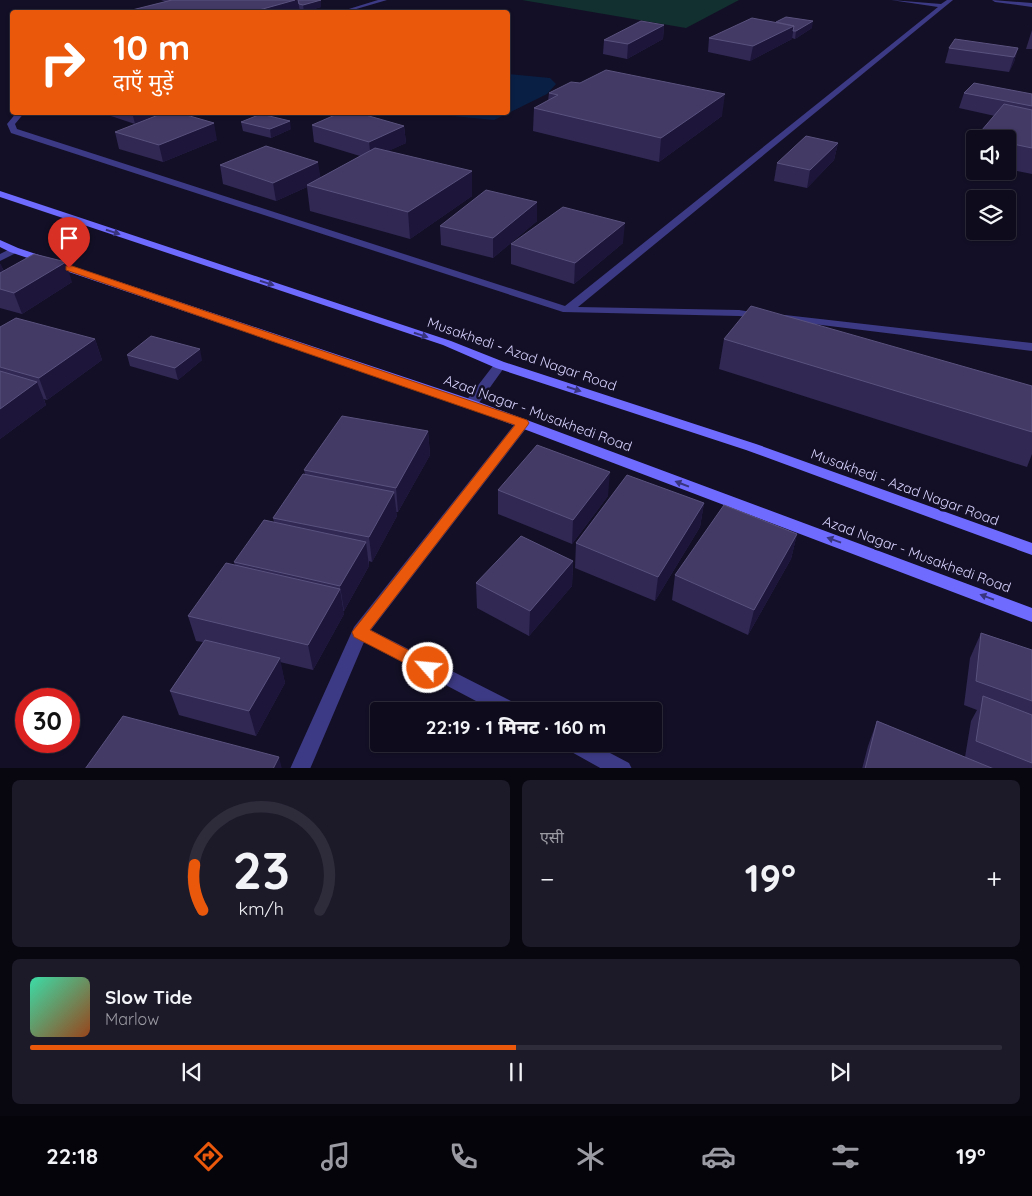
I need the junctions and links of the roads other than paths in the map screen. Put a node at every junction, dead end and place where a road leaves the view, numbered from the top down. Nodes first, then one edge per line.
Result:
1 (384, 0) edge
2 (894, 0) edge
3 (950, 0) edge
4 (995, 0) edge
5 (1032, 5) edge
6 (943, 6) junction
7 (349, 10) edge
8 (20, 115) edge
9 (0, 194) edge
10 (0, 243) edge
11 (14, 250) junction
12 (0, 258) edge
13 (567, 310) junction
14 (1032, 347) edge
15 (500, 365) junction
16 (471, 404) junction
17 (523, 423) junction
18 (1032, 549) edge
19 (1032, 615) edge
20 (360, 632) junction
21 (495, 702) edge
22 (590, 752) edge
23 (300, 768) edge
24 (622, 768) edge

1 - 7 street
2 - 6 street
3 - 6 street
4 - 5 street
6 - 13 street
8 - 13 street
9 -> 15 main road, Musakhedi - Azad Nagar Road
10 - 11 main road, Azad Nagar - Musakhedi Road
11 - 12 street
11 - 16 main road, Azad Nagar - Musakhedi Road
13 - 14 street
15 - 16 street
15 -> 18 main road, Musakhedi - Azad Nagar Road
16 - 17 main road, Azad Nagar - Musakhedi Road
19 -> 17 main road, Azad Nagar - Musakhedi Road
17 - 20 street
20 - 21 street
20 - 23 street
22 - 24 street

